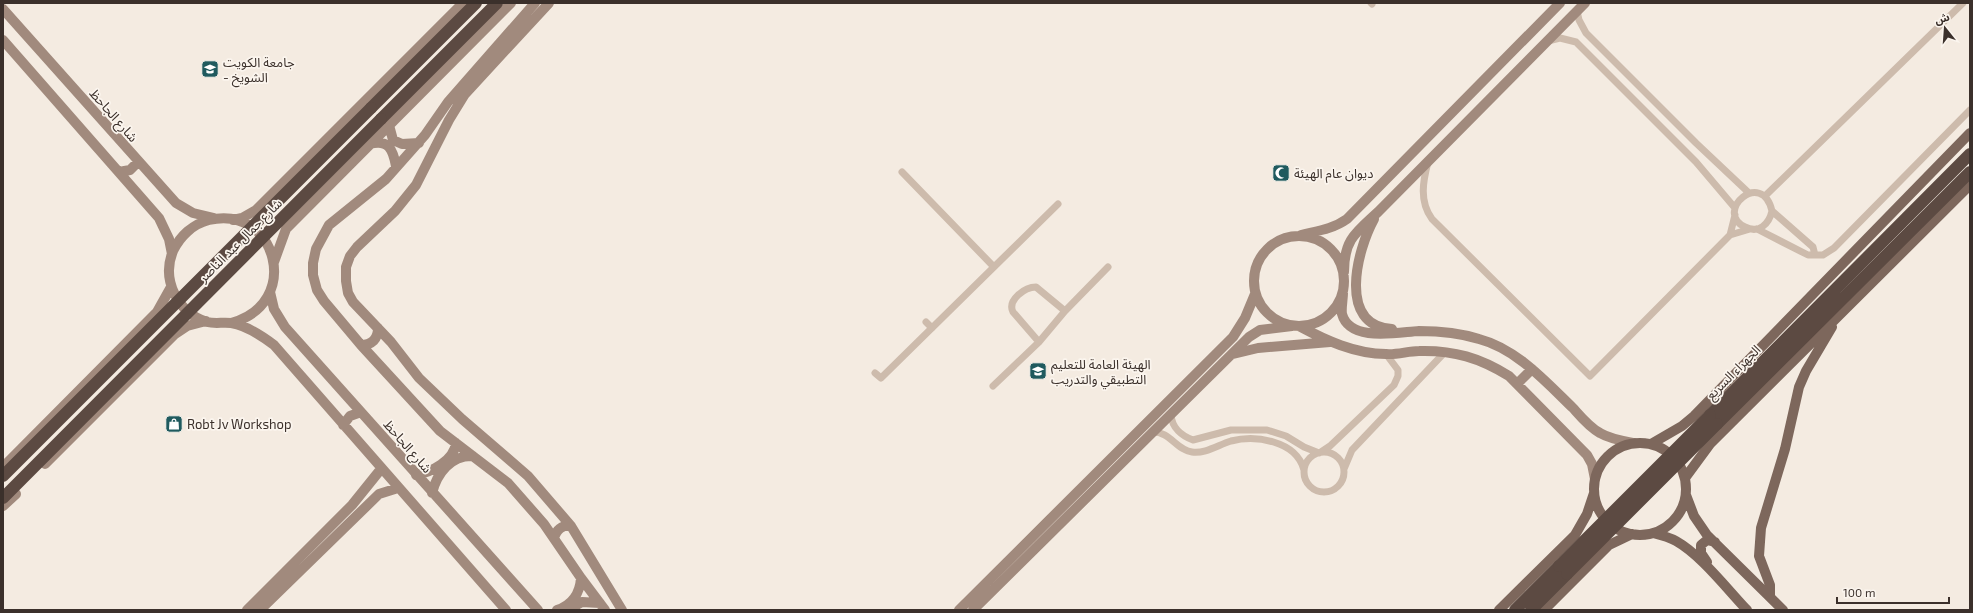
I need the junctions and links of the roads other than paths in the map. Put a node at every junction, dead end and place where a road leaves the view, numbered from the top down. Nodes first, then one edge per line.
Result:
1 (463, 3) edge
2 (476, 3) edge
3 (497, 3) edge
4 (511, 3) edge
5 (535, 3) edge
6 (549, 3) edge
7 (1560, 3) edge
8 (1585, 3) edge
9 (1963, 3) edge
10 (3, 9) edge
11 (1577, 11) junction
12 (3, 40) edge
13 (1548, 41) junction
14 (1600, 47) junction
15 (1590, 57) junction
16 (1970, 110) edge
17 (389, 125) junction
18 (1970, 133) edge
19 (418, 143) junction
20 (370, 144) junction
21 (1419, 146) junction
22 (1970, 154) edge
23 (1430, 160) junction
24 (138, 162) junction
25 (396, 166) junction
26 (119, 172) junction
27 (902, 172) dead end
28 (1970, 172) edge
29 (1970, 185) edge
30 (1749, 193) junction
31 (1765, 196) junction
32 (1058, 204) dead end
33 (1772, 211) junction
34 (1378, 212) junction
35 (1735, 212) junction
36 (218, 219) junction
37 (232, 220) junction
38 (1754, 229) junction
39 (1301, 235) junction
40 (1730, 235) junction
41 (172, 254) junction
42 (1815, 255) junction
43 (274, 262) junction
44 (994, 267) junction
45 (1108, 267) dead end
46 (1344, 272) junction
47 (172, 287) junction
48 (270, 292) junction
49 (1343, 293) junction
50 (1255, 294) junction
51 (1065, 311) junction
52 (1837, 317) junction
53 (206, 322) junction
54 (926, 322) dead end
55 (231, 323) junction
56 (1295, 326) junction
57 (378, 328) junction
58 (932, 328) junction
59 (1419, 331) junction
60 (391, 342) junction
61 (1039, 342) junction
62 (1330, 342) junction
63 (361, 345) junction
64 (1446, 352) junction
65 (1231, 354) junction
66 (1386, 354) junction
67 (373, 358) junction
68 (1532, 369) junction
69 (875, 373) dead end
70 (1517, 384) junction
71 (993, 386) dead end
72 (361, 412) junction
73 (1158, 412) junction
74 (1168, 418) junction
75 (343, 425) junction
76 (1152, 432) junction
77 (1634, 443) junction
78 (456, 444) junction
79 (1651, 444) junction
80 (1320, 452) junction
81 (473, 456) junction
82 (3, 467) edge
83 (381, 469) junction
84 (1344, 469) junction
85 (1304, 470) junction
86 (416, 475) junction
87 (3, 476) edge
88 (1685, 478) junction
89 (1595, 479) junction
90 (369, 486) junction
91 (398, 488) junction
92 (1594, 492) junction
93 (432, 493) junction
94 (379, 494) junction
95 (1686, 495) junction
96 (3, 498) edge
97 (3, 506) edge
98 (562, 514) junction
99 (544, 524) junction
100 (572, 526) junction
101 (1036, 532) junction
102 (1653, 533) junction
103 (1632, 534) junction
104 (554, 538) junction
105 (1044, 540) junction
106 (1715, 542) junction
107 (1709, 569) junction
108 (581, 578) junction
109 (1770, 595) junction
110 (603, 606) edge
111 (247, 610) edge
112 (260, 610) edge
113 (506, 610) edge
114 (539, 610) edge
115 (558, 610) edge
116 (568, 610) edge
117 (622, 610) edge
118 (959, 610) edge
119 (973, 610) edge
120 (1498, 610) edge
121 (1515, 610) edge
122 (1531, 610) edge
123 (1544, 610) edge
124 (1747, 610) edge
125 (1783, 610) edge

1 - 37 street
2 - 87 highway, شارع جمال عبد الناصر, bridge
3 - 96 highway, شارع جمال عبد الناصر, bridge
4 - 17 street
5 - 19 street
6 - 57 street
7 - 21 street
8 - 11 street
9 - 31 street
10 - 24 street, شارع الجاحظ
11 - 13 street
11 - 14 street
12 - 26 street
13 - 15 street
13 - 23 street
14 - 15 street
14 - 30 street
15 - 35 street
16 - 42 street
17 - 19 street
17 - 20 street
18 - 79 main road, الجهراء السريع
19 - 25 street
20 - 25 street
20 - 43 street
21 - 23 street
21 - 39 street
22 - 121 highway, الجهراء السريع, bridge
23 - 34 street
23 - 40 street
24 - 26 street
24 - 36 street, شارع الجاحظ
25 - 63 street
26 - 41 street
27 - 44 street
28 - 122 highway, الجهراء السريع, bridge
29 - 52 main road
30 - 31 street
30 - 35 street
31 - 33 street
32 - 44 street
33 - 38 street
33 - 42 street
34 - 46 street
34 - 59 street
35 - 38 street
35 - 40 street
36 - 37 street
36 - 41 street
37 - 43 street
38 - 40 street
38 - 42 street
39 - 46 street
39 - 50 street
41 - 47 street
43 - 48 street
44 - 58 street
45 - 51 street
46 - 49 street
47 - 53 street
47 - 82 street
48 - 55 street
48 - 72 street, شارع الجاحظ
49 - 56 street
49 - 59 street
50 - 56 street
50 - 73 street
51 - 61 street
51 - 61 street
52 - 88 main road
52 - 109 main road
53 - 55 street
53 - 97 street
54 - 58 street
55 - 75 street
56 - 62 street
56 - 65 street
57 - 60 street
57 - 63 street
58 - 69 street
59 - 68 street
60 - 67 street
60 - 98 street
61 - 71 street
62 - 65 street
62 - 66 street
63 - 67 street
64 - 66 street
64 - 70 street
64 - 84 street
65 - 74 street
66 - 80 street
67 - 78 street
68 - 70 street
68 - 77 street
70 - 89 street
72 - 75 street
72 - 86 street, شارع الجاحظ
73 - 74 street
73 - 101 street
74 - 76 street
74 - 80 street
75 - 83 street
76 - 85 street
76 - 105 street
77 - 79 main road
77 - 89 main road
78 - 81 street
78 - 86 street
79 - 88 main road
80 - 84 street
80 - 85 street
81 - 93 street
81 - 99 street
83 - 90 street
83 - 91 street
84 - 85 street
86 - 93 street, شارع الجاحظ
88 - 95 main road
89 - 92 main road
90 - 94 street
90 - 111 street
91 - 94 street
91 - 113 street
92 - 103 main road
92 - 120 main road
93 - 114 street, شارع الجاحظ
94 - 112 street
95 - 102 main road
95 - 106 main road
98 - 99 street
98 - 100 street
99 - 104 street
100 - 104 street
100 - 117 street
101 - 105 street
101 - 118 street
102 - 103 main road
102 - 107 main road
103 - 123 main road
104 - 108 street
105 - 119 street
106 - 107 main road
106 - 109 main road
107 - 124 main road
108 - 110 street
108 - 115 street
109 - 125 main road
110 - 116 street

